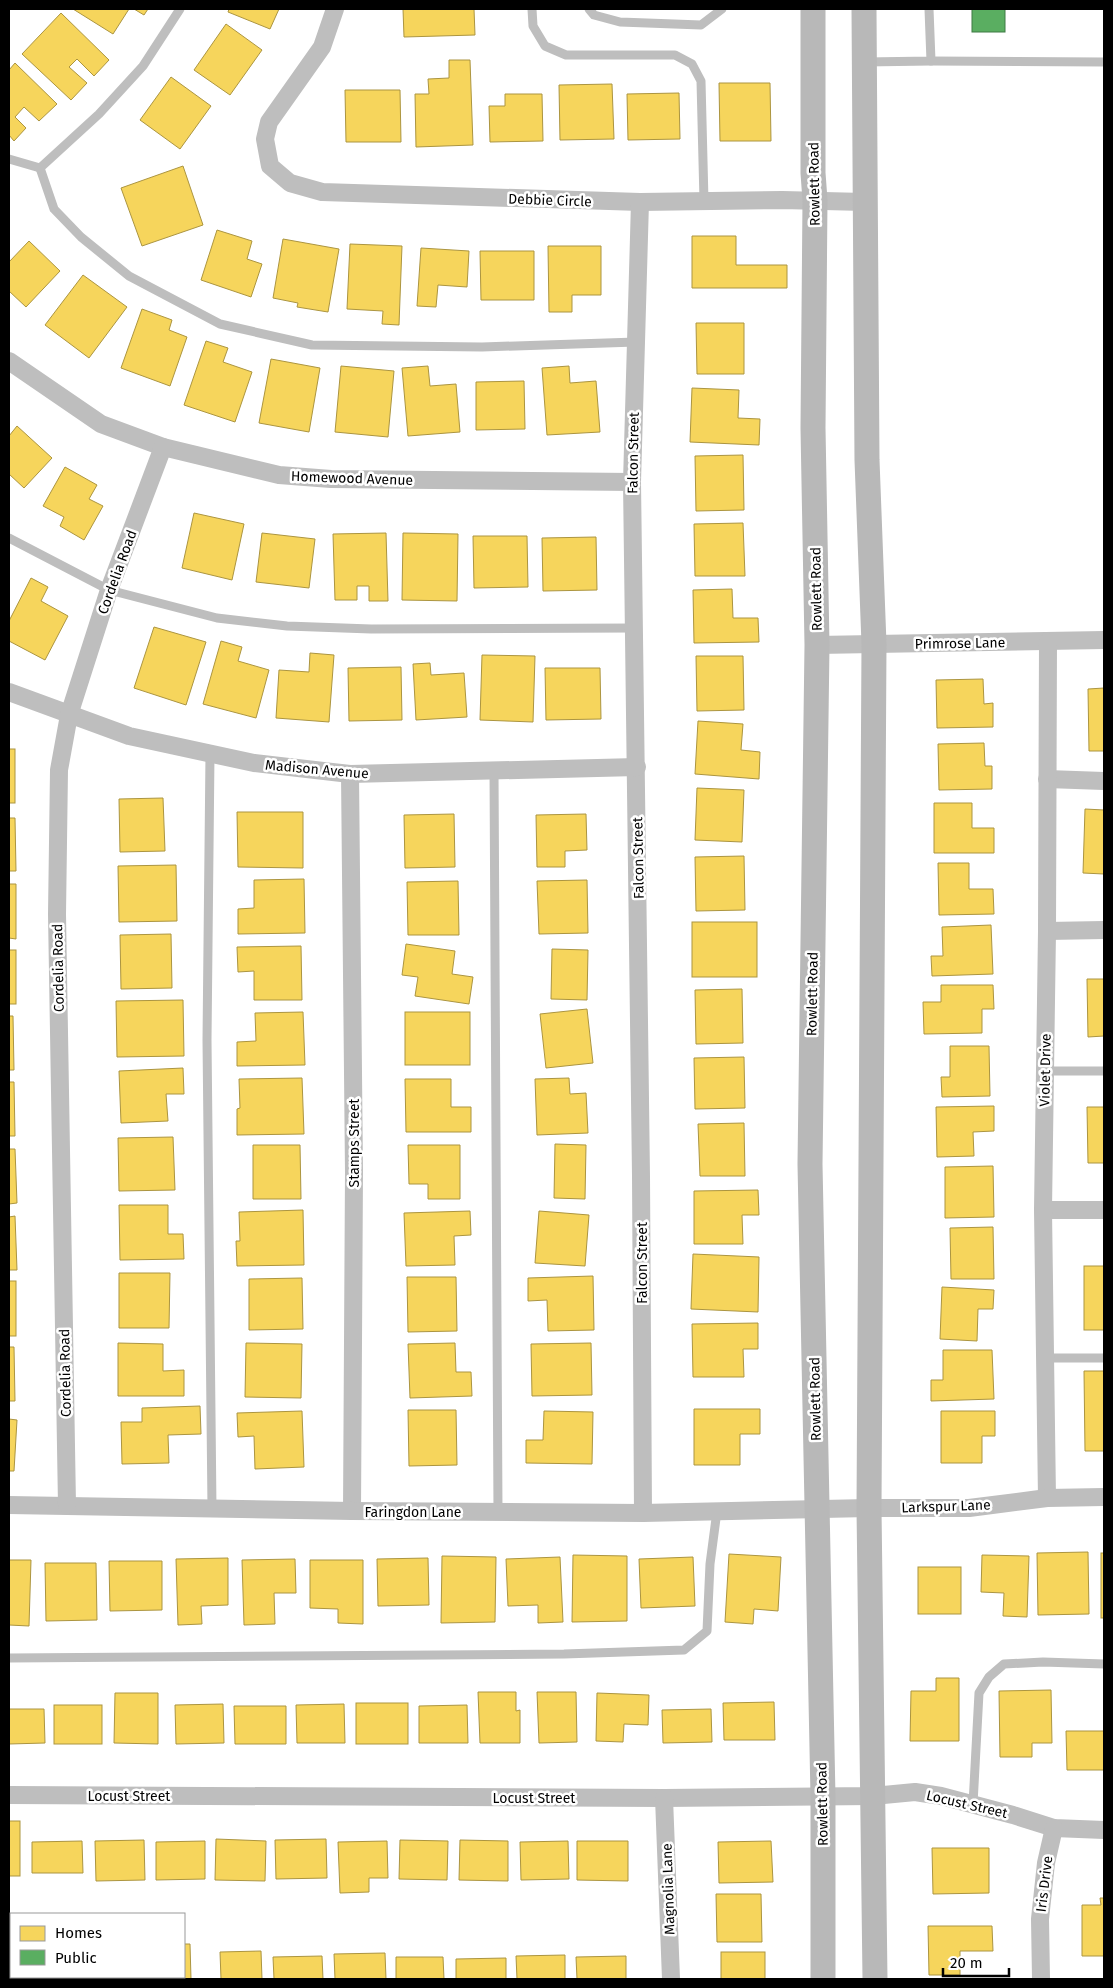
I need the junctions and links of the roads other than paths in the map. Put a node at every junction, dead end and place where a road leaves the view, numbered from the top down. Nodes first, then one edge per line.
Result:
1 (180, 9) edge
2 (335, 9) edge
3 (532, 9) edge
4 (589, 9) edge
5 (722, 9) edge
6 (813, 9) edge
7 (864, 9) edge
8 (929, 9) edge
9 (931, 61) junction
10 (864, 62) junction
11 (1104, 62) edge
12 (9, 159) edge
13 (40, 168) junction
14 (815, 200) junction
15 (704, 201) junction
16 (640, 202) junction
17 (866, 202) junction
18 (636, 342) junction
19 (9, 361) edge
20 (163, 447) junction
21 (632, 482) junction
22 (9, 538) edge
23 (109, 590) junction
24 (635, 628) junction
25 (1104, 640) edge
26 (1048, 642) junction
27 (874, 644) junction
28 (817, 645) junction
29 (9, 692) edge
30 (69, 715) junction
31 (210, 754) junction
32 (637, 767) junction
33 (494, 770) junction
34 (350, 774) junction
35 (1047, 779) junction
36 (1104, 781) edge
37 (1104, 930) edge
38 (1047, 931) junction
39 (1044, 1071) junction
40 (1104, 1071) edge
41 (1042, 1210) junction
42 (1104, 1210) edge
43 (1045, 1358) junction
44 (1104, 1358) edge
45 (1104, 1497) edge
46 (1047, 1498) junction
47 (67, 1505) junction
48 (9, 1506) edge
49 (212, 1508) junction
50 (869, 1508) junction
51 (817, 1510) junction
52 (352, 1511) junction
53 (498, 1512) junction
54 (717, 1512) junction
55 (643, 1513) junction
56 (9, 1658) edge
57 (1104, 1664) edge
58 (9, 1795) edge
59 (873, 1796) junction
60 (823, 1797) junction
61 (664, 1798) junction
62 (973, 1804) junction
63 (1054, 1828) junction
64 (1098, 1831) edge
65 (671, 1979) edge
66 (823, 1979) edge
67 (875, 1979) edge
68 (1041, 1979) edge

1 - 13 lane
2 - 16 street, Debbie Circle
3 - 15 lane
4 - 5 lane
6 - 14 main road, Rowlett Road
7 - 10 main road
8 - 9 lane
9 - 10 lane
9 - 11 lane
10 - 17 main road
12 - 13 lane
13 - 18 lane
14 - 15 street, Debbie Circle
14 - 17 street, Debbie Circle
14 - 28 main road, Rowlett Road
15 - 16 street, Debbie Circle
16 - 18 street, Falcon Street
17 - 27 main road
18 - 21 street, Falcon Street
19 - 20 street, Homewood Avenue
20 - 21 street, Homewood Avenue
20 - 23 street, Cordelia Road
21 - 24 street, Falcon Street
22 - 23 lane
23 - 24 lane
23 - 30 street, Cordelia Road
24 - 32 street, Falcon Street
25 - 26 street, Primrose Lane
26 - 27 street, Primrose Lane
26 - 35 street, Violet Drive
27 - 28 street, Primrose Lane
27 - 50 main road
28 - 51 main road, Rowlett Road
29 - 30 street, Madison Avenue
30 - 31 street, Madison Avenue
30 - 47 street, Cordelia Road
31 - 34 street, Madison Avenue
31 - 49 lane
32 - 33 street, Madison Avenue
32 - 55 street, Falcon Street
33 - 34 street, Madison Avenue
33 - 53 lane
34 - 52 street, Stamps Street
35 - 36 street
35 - 38 street, Violet Drive
37 - 38 street
38 - 39 street, Violet Drive
39 - 40 lane
39 - 41 street, Violet Drive
41 - 42 street
41 - 43 street, Violet Drive
43 - 44 lane
43 - 46 street, Violet Drive
45 - 46 street, Larkspur Lane
46 - 50 street, Larkspur Lane
47 - 48 street, Faringdon Lane
47 - 49 street, Faringdon Lane
49 - 52 street, Faringdon Lane
50 - 51 street, Larkspur Lane
50 - 59 main road
51 - 54 street, Faringdon Lane
51 - 60 main road, Rowlett Road
52 - 53 street, Faringdon Lane
53 - 55 street, Faringdon Lane
54 - 55 street, Faringdon Lane
54 - 56 lane
57 - 62 lane
58 - 61 street, Locust Street
59 - 60 street, Locust Street
59 - 62 street, Locust Street
59 - 67 main road
60 - 61 street, Locust Street
60 - 66 main road, Rowlett Road
61 - 65 street, Magnolia Lane
62 - 63 street, Locust Street
63 - 64 street
63 - 68 street, Iris Drive

